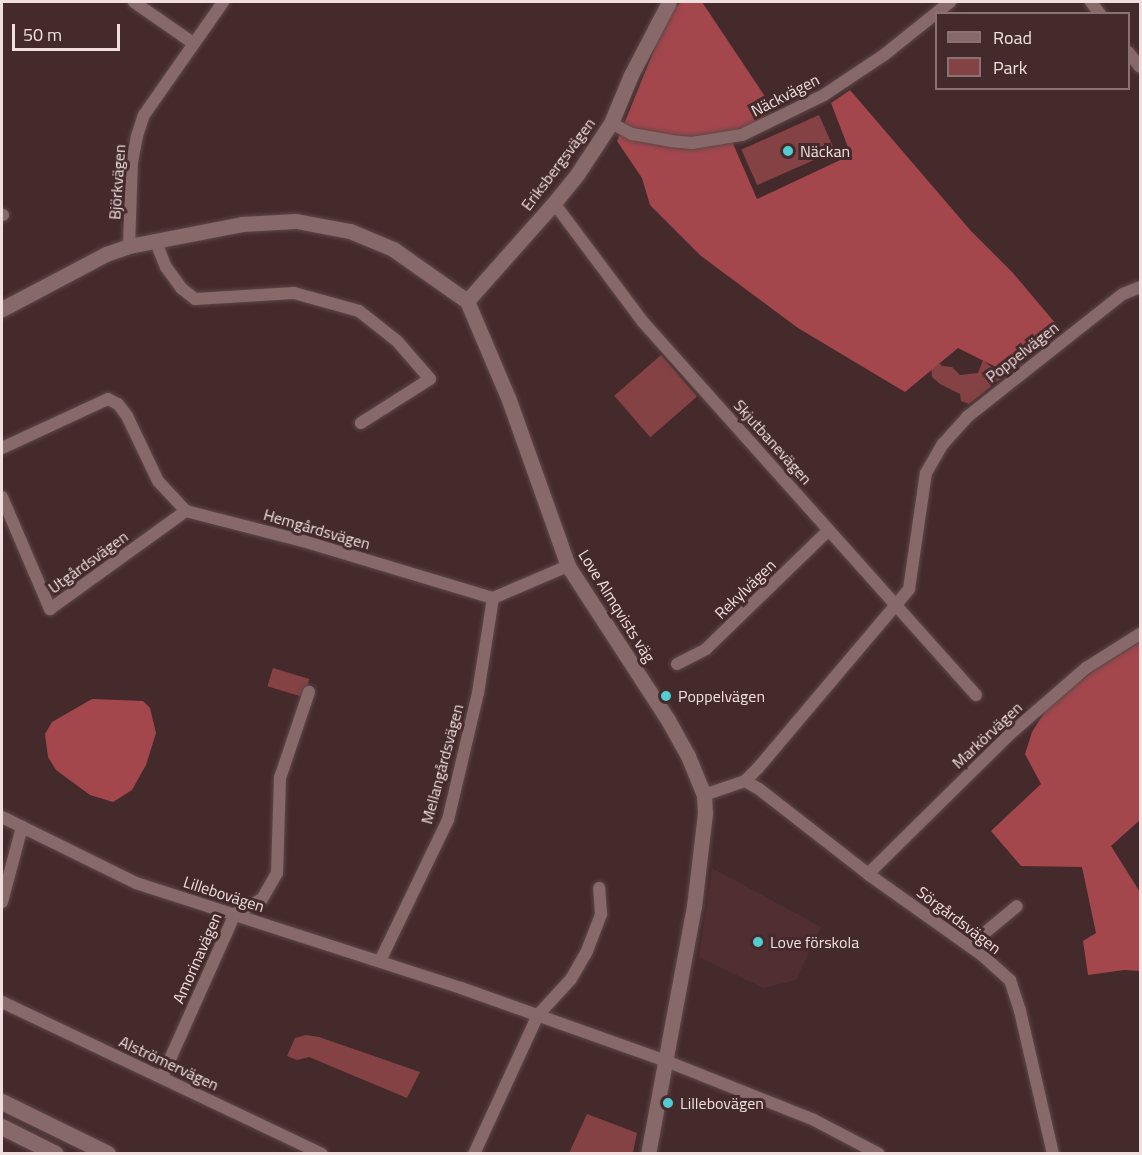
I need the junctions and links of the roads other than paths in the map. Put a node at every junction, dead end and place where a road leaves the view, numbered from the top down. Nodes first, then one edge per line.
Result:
1 (134, 2) edge
2 (223, 2) edge
3 (669, 2) edge
4 (950, 2) edge
5 (938, 12) edge
6 (935, 14) edge
7 (193, 43) junction
8 (1130, 54) edge
9 (1140, 67) edge
10 (611, 123) junction
11 (554, 203) junction
12 (155, 240) junction
13 (129, 246) junction
14 (1140, 287) edge
15 (467, 301) junction
16 (2, 309) edge
17 (361, 423) dead end
18 (2, 448) edge
19 (2, 497) edge
20 (186, 511) junction
21 (830, 530) junction
22 (568, 566) junction
23 (493, 598) junction
24 (895, 604) junction
25 (1140, 634) edge
26 (677, 664) dead end
27 (309, 692) dead end
28 (976, 695) dead end
29 (745, 781) junction
30 (704, 795) junction
31 (2, 817) edge
32 (22, 827) junction
33 (868, 873) junction
34 (598, 888) dead end
35 (2, 902) edge
36 (1017, 906) dead end
37 (235, 914) junction
38 (969, 946) junction
39 (380, 961) junction
40 (2, 1002) edge
41 (538, 1015) junction
42 (666, 1061) junction
43 (162, 1077) junction
44 (2, 1102) edge
45 (2, 1127) edge
46 (56, 1154) edge
47 (108, 1154) edge
48 (322, 1154) edge
49 (474, 1154) edge
50 (648, 1154) edge
51 (879, 1154) edge
52 (1053, 1154) edge

1 - 7 street
2 - 7 street, Björkvägen
3 - 10 street, Eriksbergsvägen
4 - 5 street, Näckvägen
6 - 10 street, Näckvägen
7 - 13 street, Björkvägen
8 - 9 street
10 - 11 street, Eriksbergsvägen
11 - 15 street, Eriksbergsvägen
11 - 21 street, Skjutbanevägen
12 - 13 street
12 - 15 street
12 - 17 street
13 - 16 street
14 - 24 street, Poppelvägen
15 - 22 street, Love Almqvists väg
18 - 20 street
19 - 20 street, Utgårdsvägen
20 - 23 street, Hemgårdsvägen
21 - 24 street, Skjutbanevägen
21 - 26 street, Rekylvägen
22 - 23 street
22 - 30 street, Love Almqvists väg
23 - 39 street, Mellangårdsvägen
24 - 28 street, Skjutbanevägen
24 - 29 street, Poppelvägen
25 - 33 street, Markörvägen
27 - 37 street, Amorinavägen
29 - 30 street
29 - 33 street, Sörgårdsvägen
30 - 42 street, Love Almqvists väg
31 - 32 street, Lillebovägen
32 - 35 street
32 - 37 street, Lillebovägen
33 - 38 street, Sörgårdsvägen
34 - 41 street
36 - 38 street
37 - 39 street, Lillebovägen
37 - 43 street, Amorinavägen
38 - 52 street, Sörgårdsvägen
39 - 41 street, Lillebovägen
40 - 43 street, Alströmervägen
41 - 42 street, Lillebovägen
41 - 49 street
42 - 50 street, Love Almqvists väg
42 - 51 street, Lillebovägen
43 - 48 street, Alströmervägen
44 - 47 main road
45 - 46 main road

